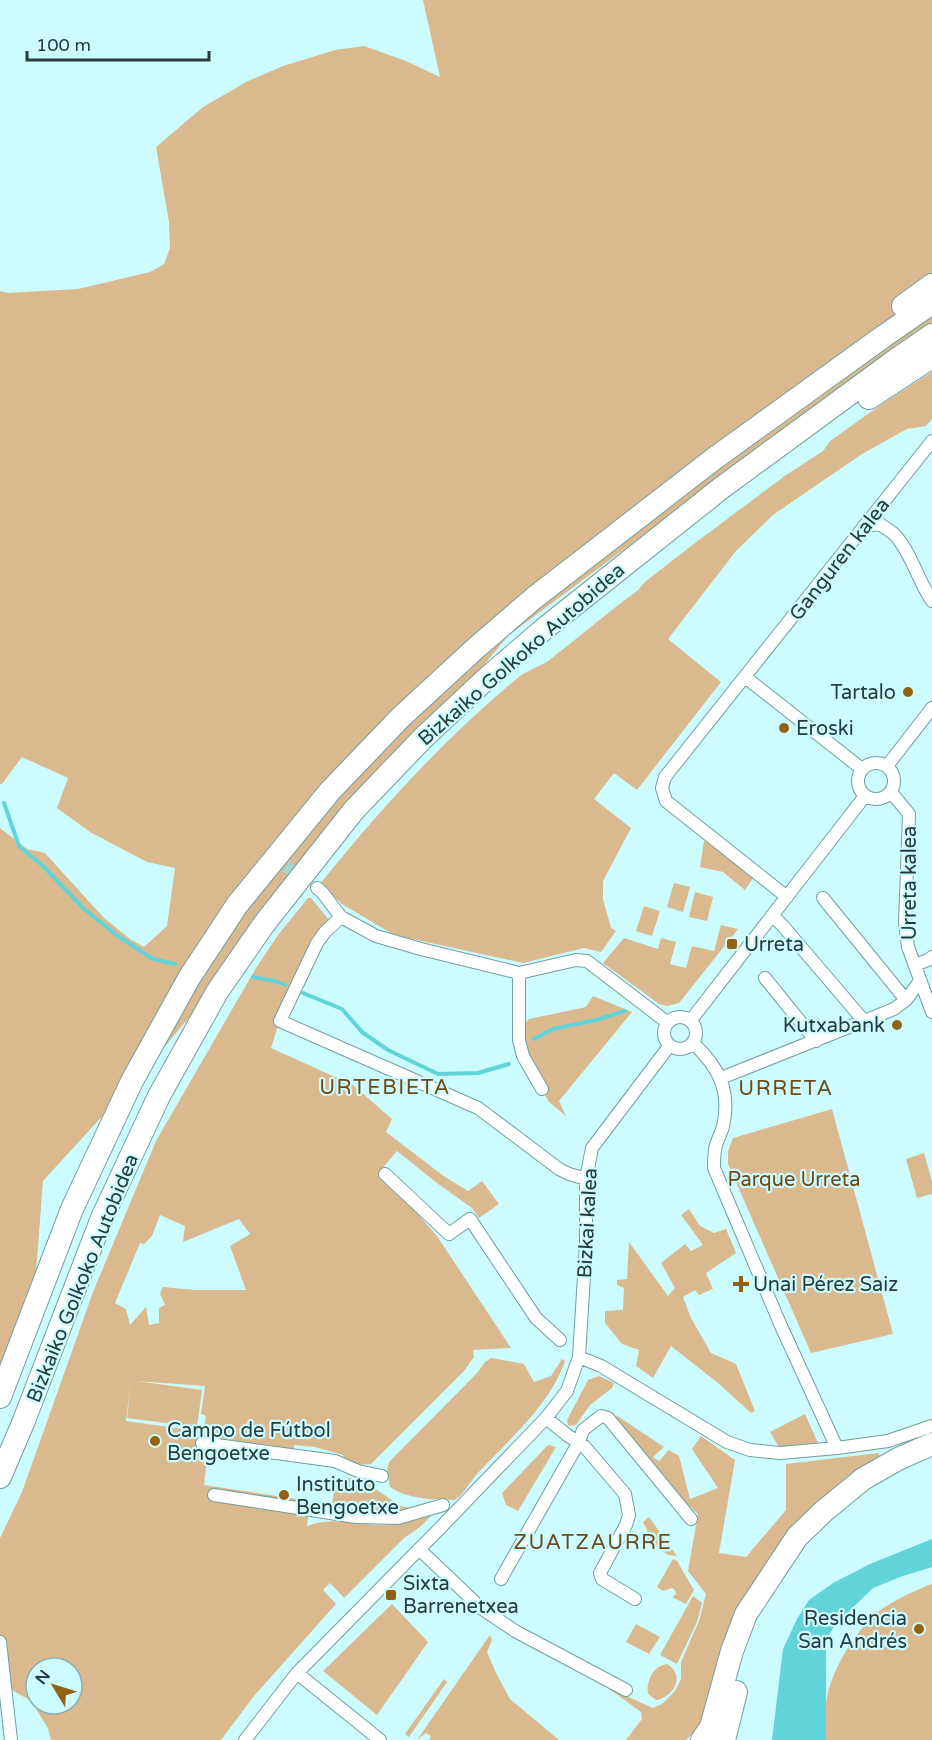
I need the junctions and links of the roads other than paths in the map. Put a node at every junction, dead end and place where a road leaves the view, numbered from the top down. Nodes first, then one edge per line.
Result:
1 (932, 285) edge
2 (932, 303) edge
3 (932, 335) edge
4 (932, 357) edge
5 (932, 441) edge
6 (715, 458) junction
7 (720, 489) junction
8 (864, 526) junction
9 (932, 601) edge
10 (745, 677) junction
11 (932, 708) edge
12 (887, 766) junction
13 (862, 769) junction
14 (891, 792) junction
15 (865, 796) junction
16 (317, 888) tunnel mouth
17 (786, 897) junction
18 (823, 898) dead end
19 (772, 915) junction
20 (342, 917) junction
21 (932, 957) edge
22 (915, 964) junction
23 (519, 973) junction
24 (765, 978) dead end
25 (920, 981) junction
26 (906, 1000) junction
27 (932, 1012) edge
28 (691, 1020) junction
29 (864, 1022) junction
30 (668, 1023) junction
31 (816, 1041) junction
32 (693, 1043) junction
33 (670, 1045) junction
34 (721, 1078) junction
35 (542, 1089) dead end
36 (385, 1174) dead end
37 (586, 1179) junction
38 (560, 1340) dead end
39 (579, 1358) junction
40 (0, 1398) edge
41 (549, 1420) junction
42 (932, 1426) edge
43 (579, 1442) junction
44 (202, 1443) dead end
45 (932, 1444) edge
46 (837, 1448) junction
47 (893, 1450) junction
48 (932, 1459) edge
49 (382, 1476) dead end
50 (0, 1477) edge
51 (214, 1495) dead end
52 (443, 1505) dead end
53 (691, 1520) dead end
54 (419, 1549) junction
55 (501, 1579) dead end
56 (635, 1599) dead end
57 (0, 1642) edge
58 (297, 1673) junction
59 (626, 1690) dead end
60 (11, 1740) edge
61 (245, 1740) edge
62 (380, 1740) edge
63 (702, 1740) edge
64 (724, 1740) edge

1 - 6 highway
2 - 6 highway, Bizkaiko Golkoko Autobidea
3 - 7 highway, Bizkaiko Golkoko Autobidea
4 - 7 highway
5 - 8 street, Ganguren kalea
6 - 40 highway, Bizkaiko Golkoko Autobidea
7 - 50 highway, Bizkaiko Golkoko Autobidea
8 - 9 street
8 - 10 street, Ganguren kalea
10 - 13 street
10 - 17 street, Ganguren kalea
11 - 12 street
12 - 13 street
12 - 14 street
13 - 15 street
14 - 15 street
14 - 22 street, Urreta kalea
15 - 17 street
16 - 20 street
17 - 19 street
18 - 26 street
19 - 28 street
19 - 29 street
20 - 23 street
20 - 37 street
21 - 22 street
22 - 25 street, Urreta kalea
23 - 30 street
23 - 35 street
24 - 31 street
25 - 26 street
25 - 27 street, Urreta kalea
26 - 29 street
28 - 30 street
28 - 32 street
29 - 31 street
30 - 33 street
31 - 34 street
32 - 33 street
32 - 34 street
33 - 37 street, Bizkai kalea
34 - 46 street
36 - 38 street
37 - 39 street, Bizkai kalea
39 - 41 street, Bizkai kalea
39 - 46 street
41 - 43 street
41 - 54 street, Bizkai kalea
42 - 47 street
43 - 53 street
43 - 55 street
43 - 56 street
44 - 49 street
45 - 47 highway
46 - 47 street
47 - 63 highway
48 - 64 highway
51 - 52 street
54 - 58 street, Bizkai kalea
54 - 59 street
57 - 60 street
58 - 61 street, Bizkai kalea
58 - 62 street

